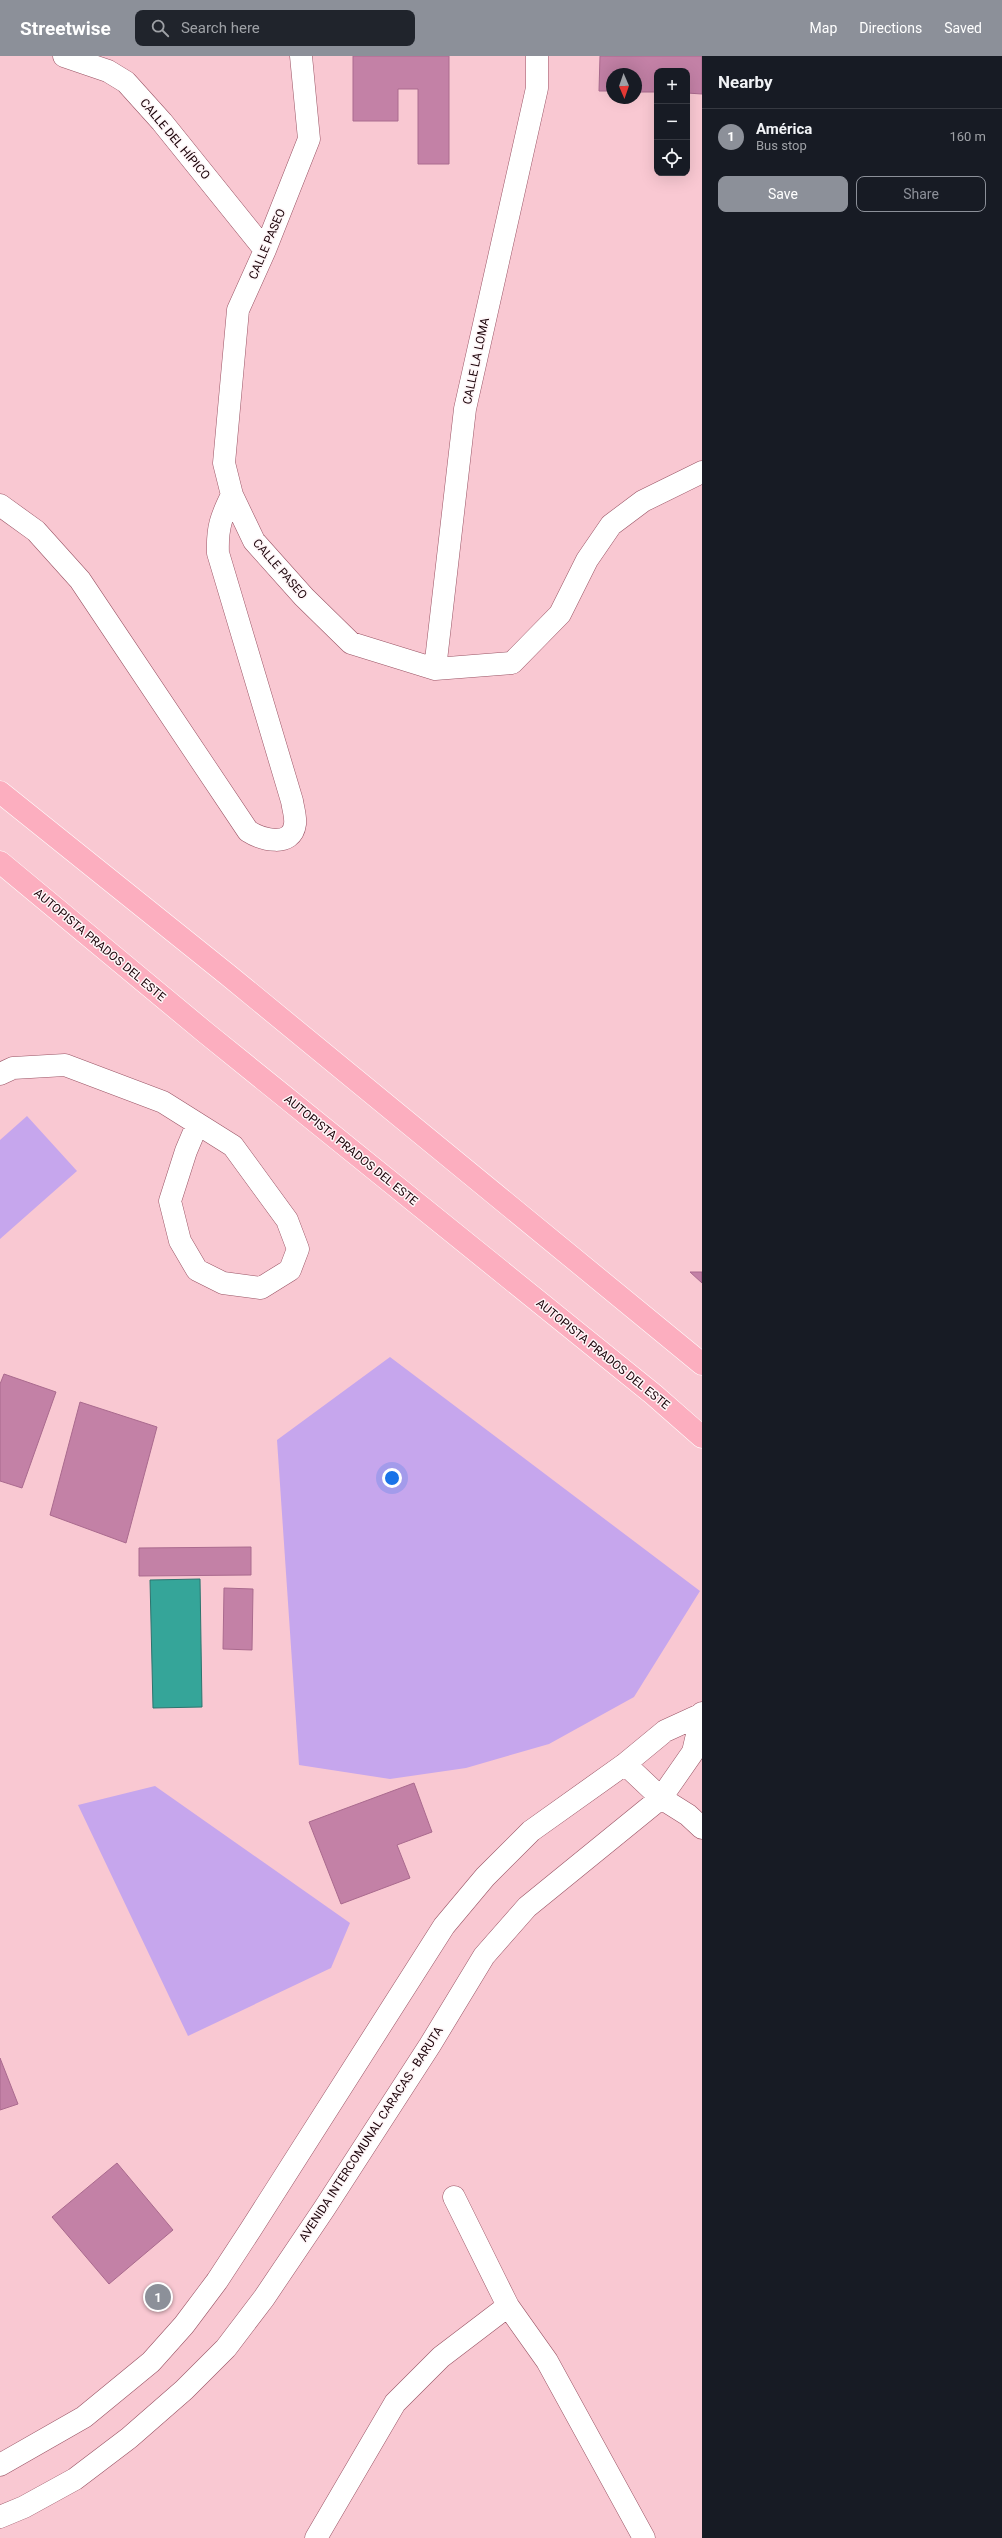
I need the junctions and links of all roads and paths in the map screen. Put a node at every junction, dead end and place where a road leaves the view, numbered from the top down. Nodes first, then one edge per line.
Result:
1 (64, 56) edge
2 (301, 56) edge
3 (537, 56) edge
4 (265, 250) junction
5 (702, 472) edge
6 (232, 495) junction
7 (0, 505) edge
8 (435, 669) junction
9 (0, 792) edge
10 (0, 862) edge
11 (0, 1074) edge
12 (197, 1125) junction
13 (702, 1364) edge
14 (702, 1437) edge
15 (701, 1714) edge
16 (625, 1764) junction
17 (661, 1798) junction
18 (697, 1818) edge
19 (454, 2197) dead end
20 (508, 2306) junction
21 (0, 2465) edge
22 (0, 2517) edge
23 (316, 2538) edge
24 (644, 2538) edge

1 - 4 street, CALLE DEL HÍPICO
2 - 4 street, CALLE PASEO
3 - 8 street, CALLE LA LOMA
4 - 6 street, CALLE PASEO
5 - 8 street, CALLE PASEO
6 - 7 street
6 - 8 street, CALLE PASEO
9 - 13 highway
10 - 14 highway, AUTOPISTA PRADOS DEL ESTE
11 - 12 street
12 - 12 street
15 - 16 street, AVENIDA INTERCOMUNAL CARACAS - BARUTA
15 - 17 street, AVENIDA INTERCOMUNAL CARACAS - BARUTA
16 - 17 street
16 - 21 street, AVENIDA INTERCOMUNAL CARACAS - BARUTA
17 - 18 street
17 - 22 street, AVENIDA INTERCOMUNAL CARACAS - BARUTA
19 - 20 street
20 - 23 street
20 - 24 street

